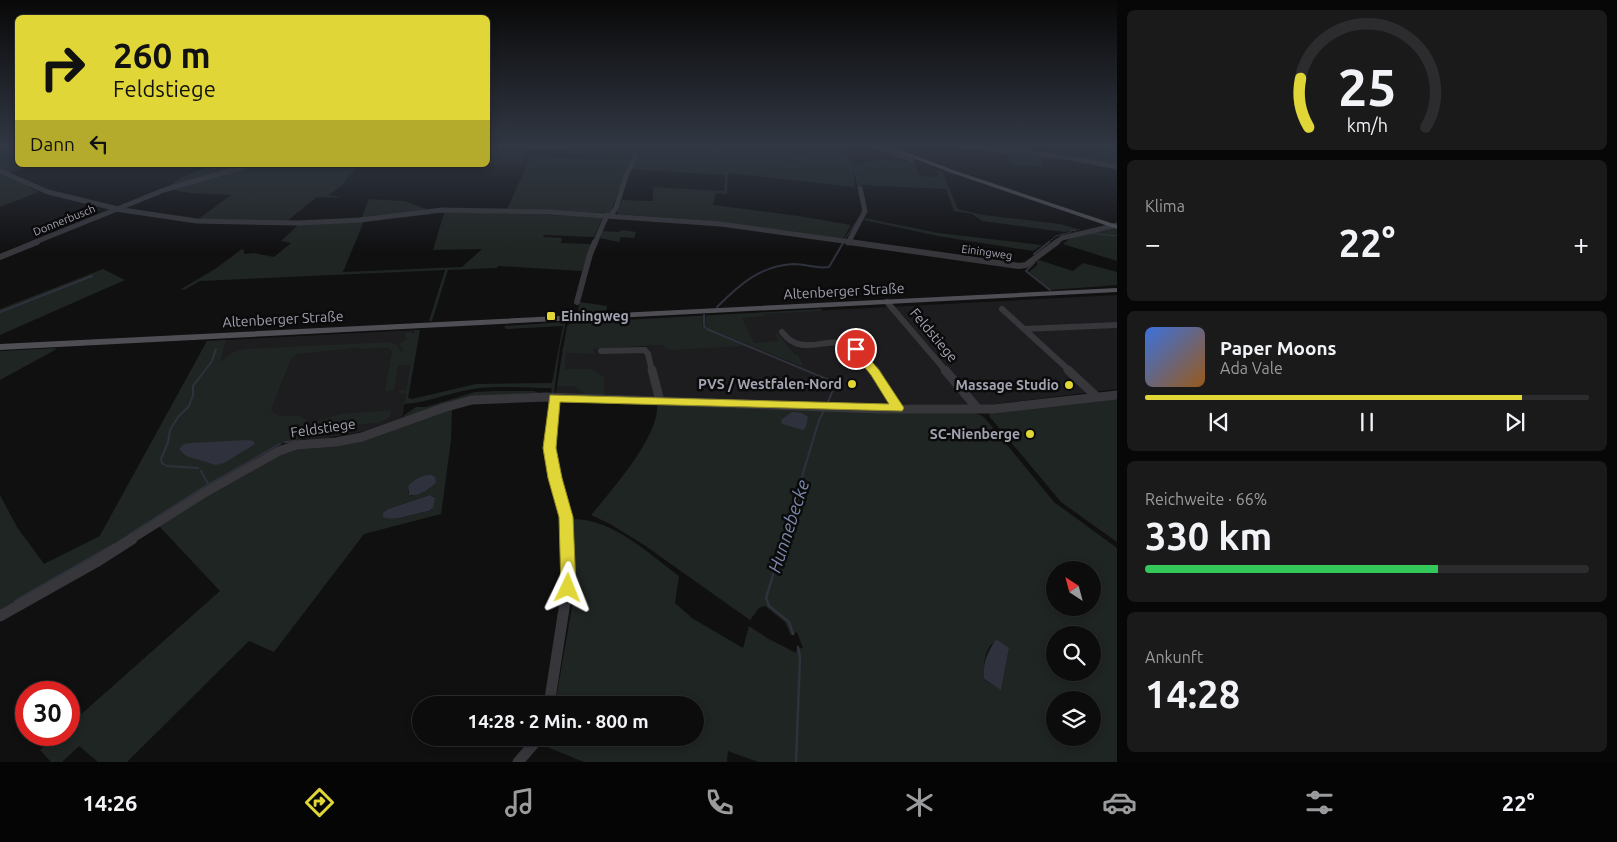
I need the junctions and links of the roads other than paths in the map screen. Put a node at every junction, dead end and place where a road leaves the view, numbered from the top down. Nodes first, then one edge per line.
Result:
1 (23, 182) edge
2 (192, 182) edge
3 (624, 182) edge
4 (980, 182) edge
5 (860, 188) dead end
6 (118, 209) junction
7 (609, 215) junction
8 (1116, 226) edge
9 (848, 243) junction
10 (0, 256) edge
11 (1117, 290) edge
12 (577, 302) dead end
13 (887, 302) junction
14 (1002, 309) dead end
15 (1117, 325) edge
16 (1024, 329) junction
17 (782, 332) dead end
18 (0, 347) edge
19 (600, 351) dead end
20 (1117, 394) edge
21 (1097, 397) junction
22 (555, 398) junction
23 (660, 402) junction
24 (898, 408) junction
25 (978, 409) junction
26 (0, 616) edge
27 (550, 696) edge
28 (531, 746) edge
29 (518, 762) edge

1 - 6 street, Einingweg
2 - 6 street, Donnerbusch
3 - 7 street
4 - 8 main road
5 - 9 street
6 - 7 street, Einingweg
6 - 10 street, Donnerbusch
7 - 9 street, Einingweg
7 - 12 street
8 - 9 street, Einingweg
11 - 13 main road, Altenberger Straße
13 - 18 main road, Altenberger Straße
13 - 25 street, Feldstiege
14 - 16 street
15 - 16 street
16 - 21 street
17 - 24 street
19 - 23 street
20 - 21 street, Feldstiege
21 - 25 street, Feldstiege
22 - 23 street, Feldstiege
22 - 26 street, Feldstiege
22 - 27 street
23 - 24 street, Feldstiege
24 - 25 street, Feldstiege
28 - 29 street

